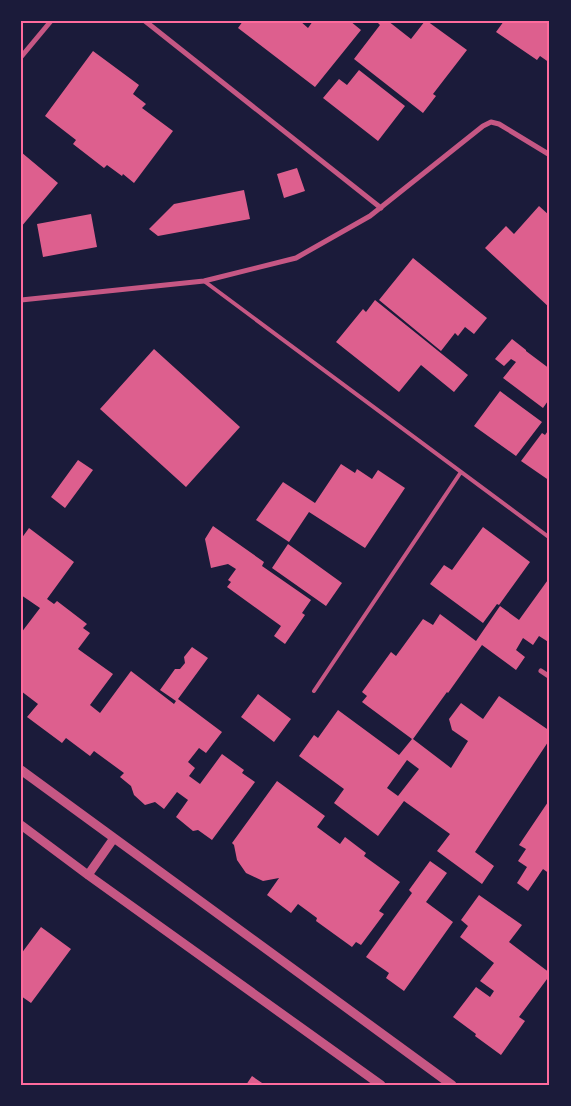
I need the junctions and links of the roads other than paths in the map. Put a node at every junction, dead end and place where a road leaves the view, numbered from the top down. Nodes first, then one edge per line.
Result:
1 (51, 21) edge
2 (145, 21) edge
3 (21, 57) edge
4 (550, 155) edge
5 (381, 208) junction
6 (204, 281) junction
7 (21, 300) edge
8 (461, 472) junction
9 (550, 538) edge
10 (541, 671) dead end
11 (550, 677) edge
12 (314, 691) dead end
13 (21, 770) edge
14 (21, 825) edge
15 (114, 838) junction
16 (88, 875) junction
17 (381, 1085) edge
18 (452, 1085) edge

1 - 3 street
2 - 5 street
4 - 5 street
5 - 6 street
6 - 7 street
6 - 8 lane
8 - 9 lane
8 - 12 lane
10 - 11 street
13 - 15 street
14 - 16 street
15 - 16 street
15 - 18 street
16 - 17 street

